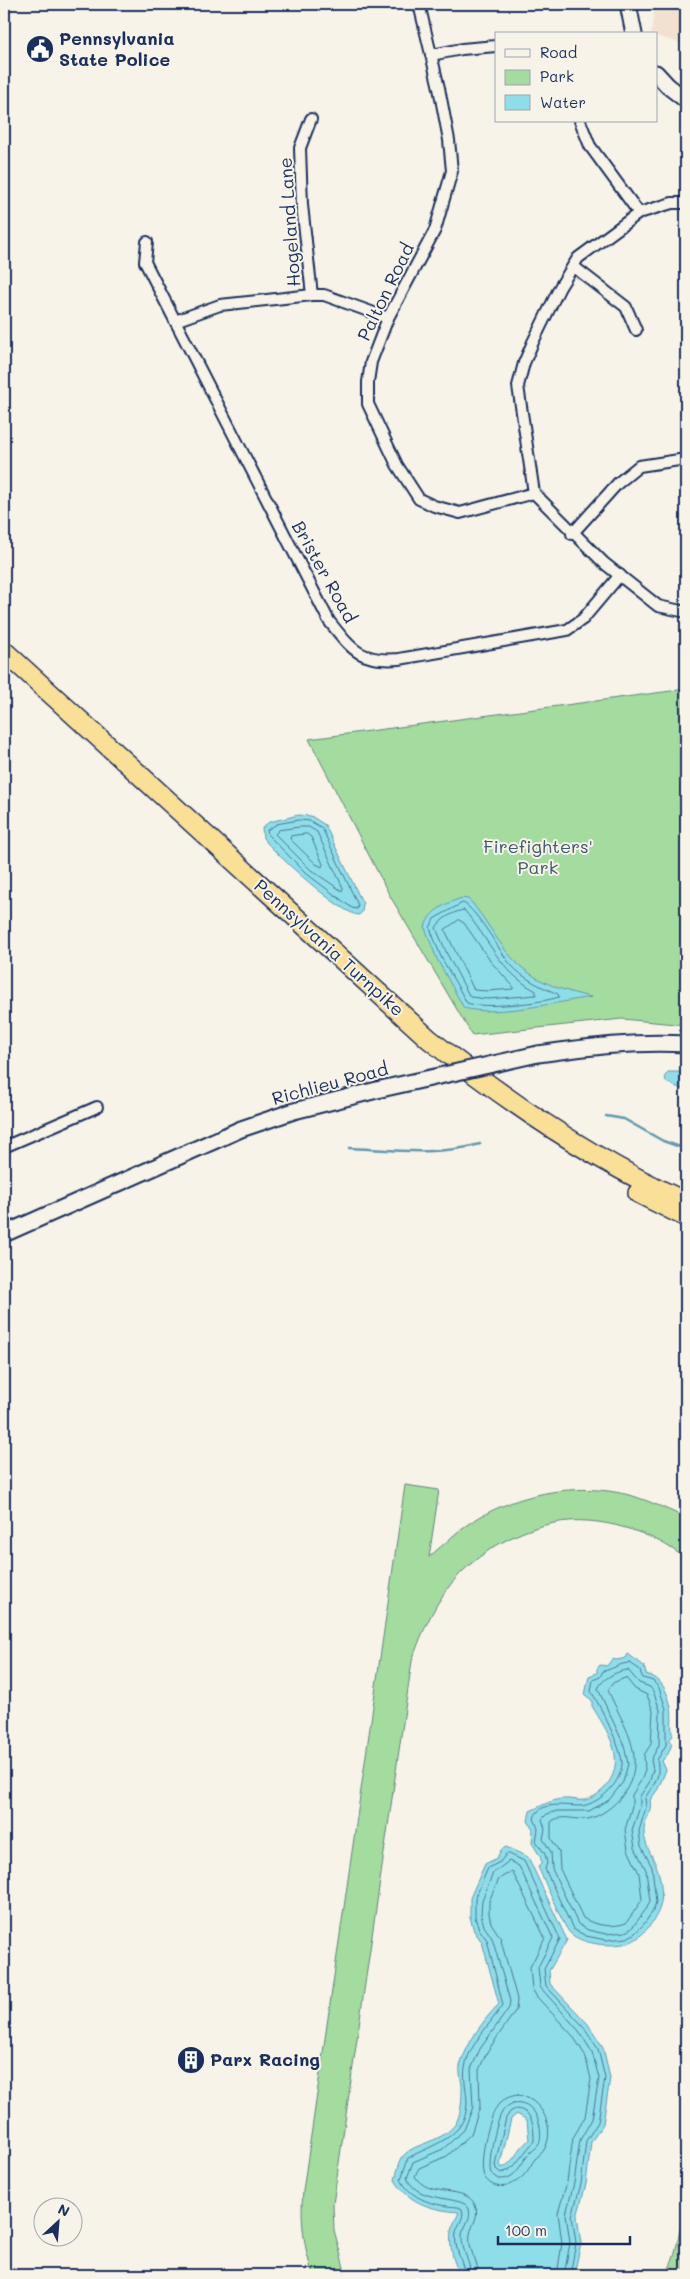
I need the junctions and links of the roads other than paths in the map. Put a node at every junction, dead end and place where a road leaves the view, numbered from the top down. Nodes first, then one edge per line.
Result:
1 (419, 4) edge
2 (628, 4) edge
3 (634, 32) edge
4 (495, 46) edge
5 (431, 55) junction
6 (658, 76) edge
7 (686, 100) edge
8 (311, 119) dead end
9 (580, 122) edge
10 (686, 203) edge
11 (639, 213) junction
12 (147, 242) dead end
13 (573, 266) junction
14 (312, 295) junction
15 (388, 318) junction
16 (175, 322) junction
17 (636, 330) dead end
18 (686, 459) edge
19 (534, 493) junction
20 (572, 534) junction
21 (620, 576) junction
22 (686, 612) edge
23 (4, 651) edge
24 (4, 668) edge
25 (686, 1044) edge
26 (97, 1107) dead end
27 (4, 1147) edge
28 (686, 1202) edge
29 (686, 1218) edge
30 (4, 1234) edge

1 - 5 street, Palton Road
2 - 3 main road
4 - 5 street
5 - 15 street, Palton Road
6 - 7 main road
8 - 14 street, Hogeland Lane
9 - 11 street
10 - 11 street
11 - 13 street
12 - 16 street, Brister Road
13 - 17 street
13 - 19 street
14 - 15 street
14 - 16 street
15 - 19 street, Palton Road
16 - 21 street, Brister Road
18 - 20 street
19 - 20 street
20 - 21 street
21 - 22 street
23 - 28 highway, Pennsylvania Turnpike
24 - 29 highway, Pennsylvania Turnpike
25 - 30 main road, Richlieu Road, bridge
26 - 27 street

